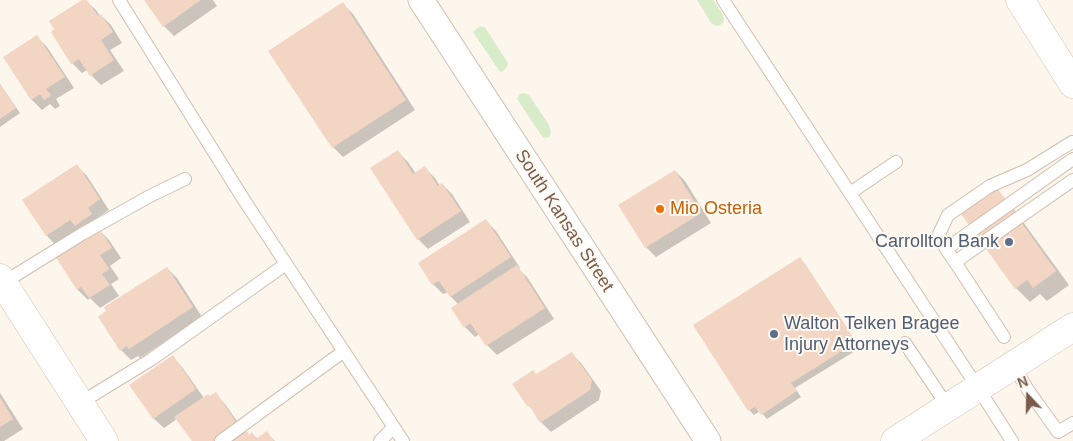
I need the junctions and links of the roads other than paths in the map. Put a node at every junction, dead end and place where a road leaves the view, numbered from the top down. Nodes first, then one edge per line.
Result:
1 (119, 0) edge
2 (421, 0) edge
3 (723, 0) edge
4 (1020, 0) edge
5 (1073, 84) edge
6 (1072, 142) edge
7 (1073, 159) edge
8 (896, 162) dead end
9 (185, 179) dead end
10 (1073, 180) edge
11 (850, 193) junction
12 (946, 249) junction
13 (955, 262) junction
14 (286, 264) junction
15 (2, 281) edge
16 (1073, 327) edge
17 (1004, 336) dead end
18 (905, 343) dead end
19 (344, 351) junction
20 (1013, 365) junction
21 (978, 388) junction
22 (80, 403) junction
23 (948, 407) junction
24 (1073, 423) edge
25 (394, 427) junction
26 (1061, 437) edge
27 (104, 441) edge
28 (221, 441) edge
29 (380, 441) edge
30 (403, 441) edge
31 (708, 441) edge
32 (895, 441) edge
33 (1012, 441) edge

1 - 14 lane
2 - 31 street, South Kansas Street
3 - 11 lane
4 - 5 main road
6 - 12 lane
7 - 12 lane
8 - 11 lane
9 - 15 lane
10 - 13 lane
11 - 21 lane
12 - 13 lane
13 - 17 lane
14 - 19 lane
14 - 22 lane
15 - 22 main road
16 - 20 main road
18 - 23 lane
19 - 25 lane
19 - 28 lane
20 - 21 main road
20 - 26 lane
21 - 23 main road
21 - 33 lane
22 - 27 main road
23 - 32 main road
24 - 26 lane
25 - 29 lane
25 - 30 lane

